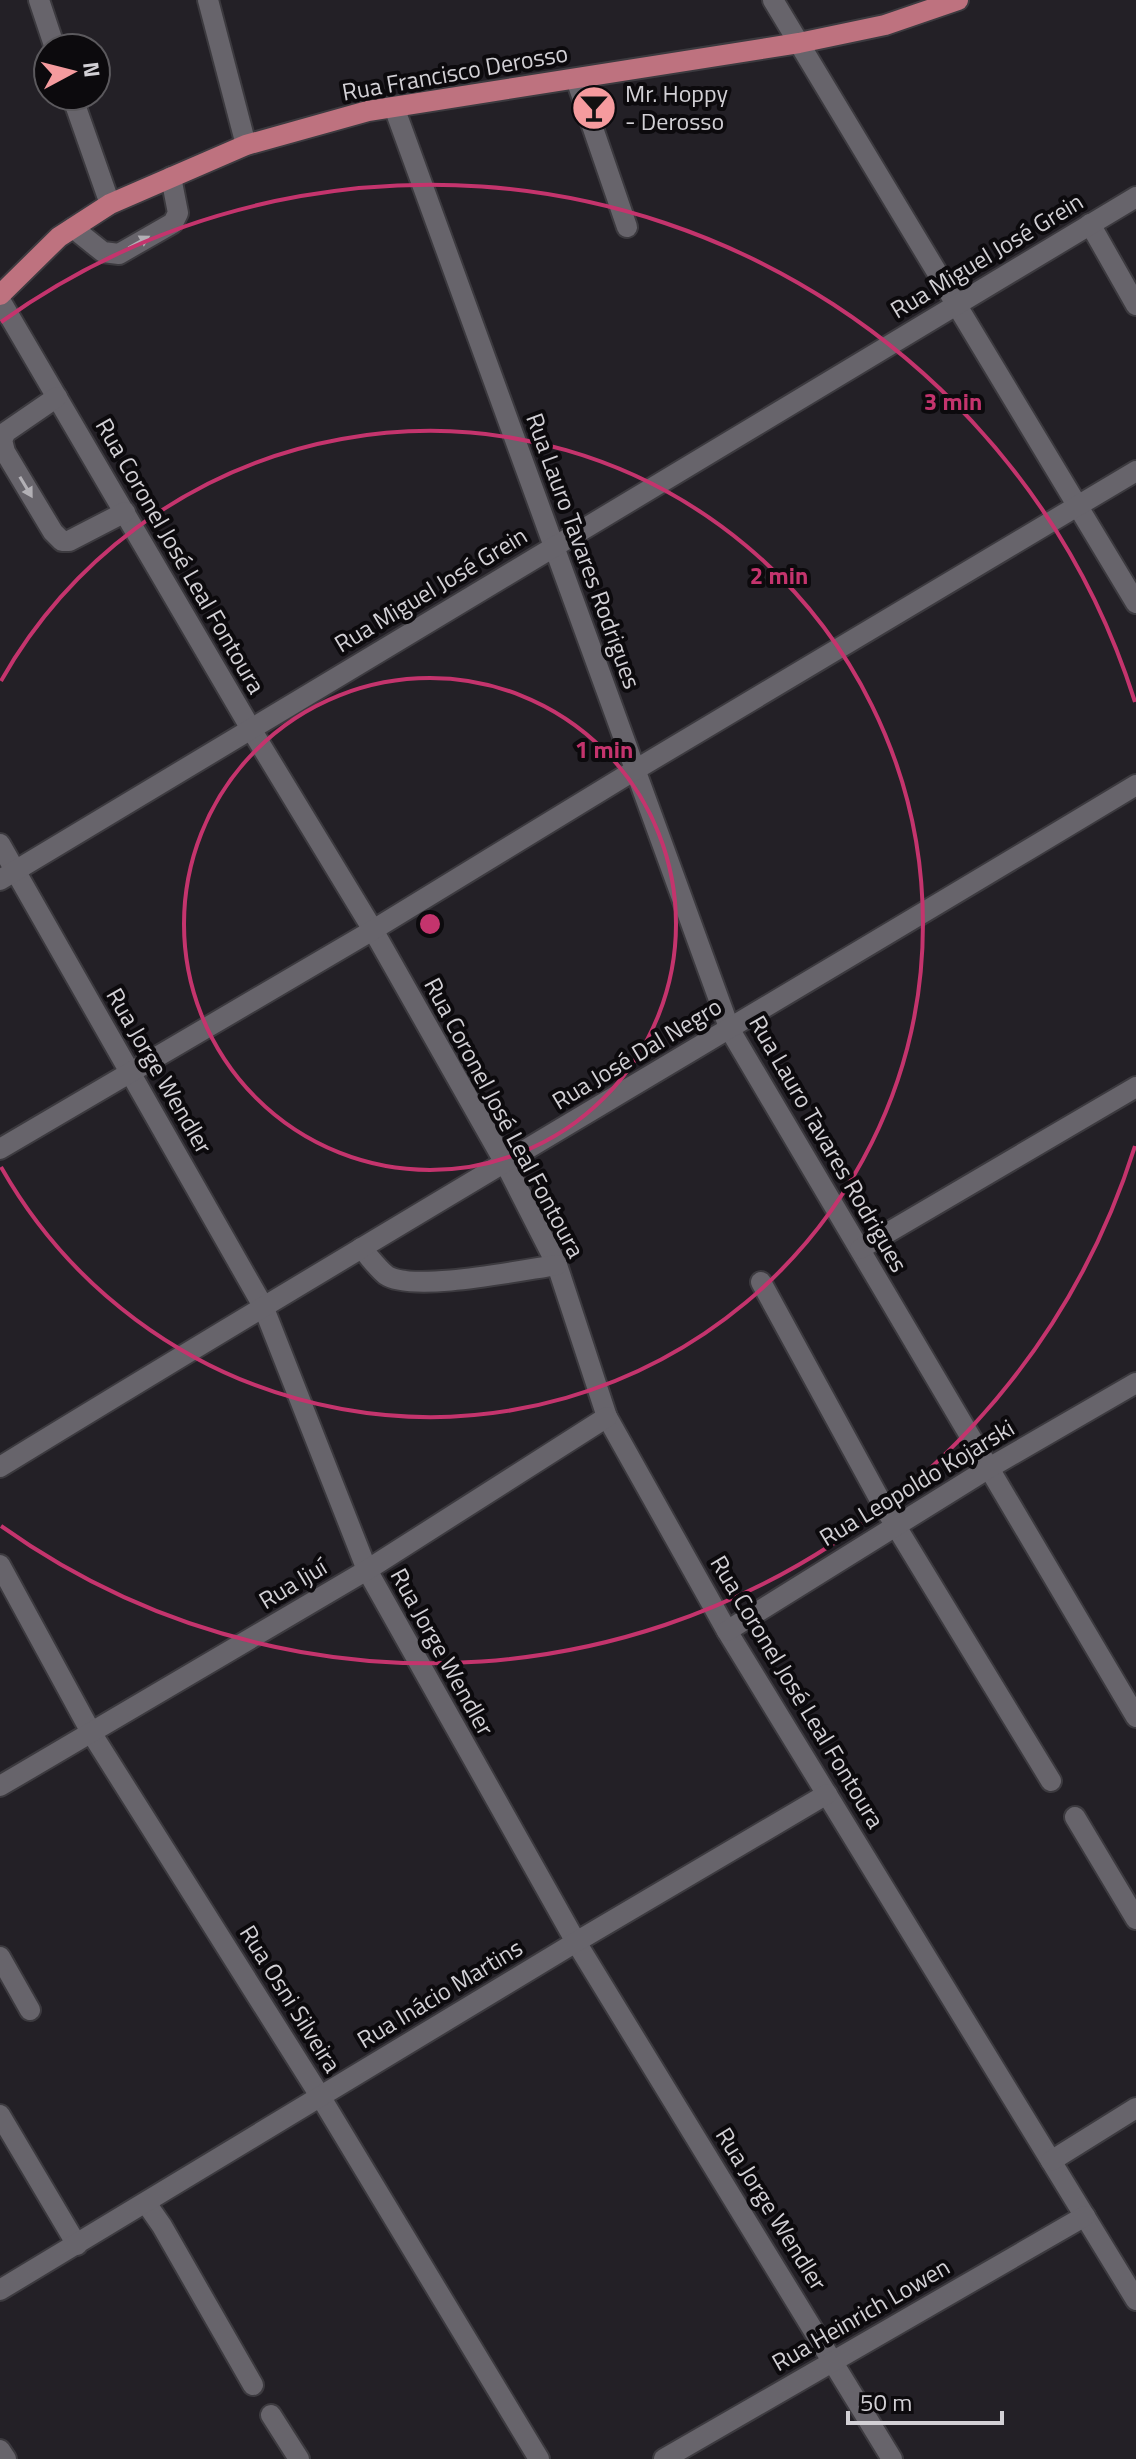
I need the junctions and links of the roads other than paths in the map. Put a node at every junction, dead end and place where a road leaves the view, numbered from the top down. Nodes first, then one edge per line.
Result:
1 (39, 0) edge
2 (208, 0) edge
3 (773, 0) edge
4 (958, 0) edge
5 (50, 32) edge
6 (799, 43) junction
7 (576, 79) junction
8 (394, 107) junction
9 (78, 112) edge
10 (246, 145) junction
11 (171, 177) junction
12 (1136, 197) edge
13 (110, 204) junction
14 (1090, 224) junction
15 (627, 227) dead end
16 (73, 228) junction
17 (0, 297) edge
18 (956, 305) junction
19 (1136, 305) edge
20 (57, 397) junction
21 (1, 440) edge
22 (1136, 471) edge
23 (1077, 506) junction
24 (125, 512) junction
25 (554, 547) junction
26 (1136, 603) edge
27 (251, 729) junction
28 (635, 770) junction
29 (1136, 785) edge
30 (0, 844) edge
31 (8, 875) edge
32 (373, 930) junction
33 (730, 1030) junction
34 (130, 1071) junction
35 (1136, 1087) edge
36 (0, 1149) edge
37 (505, 1163) junction
38 (361, 1248) junction
39 (860, 1249) junction
40 (557, 1265) junction
41 (761, 1282) dead end
42 (263, 1306) junction
43 (1136, 1383) edge
44 (607, 1417) junction
45 (0, 1467) edge
46 (989, 1468) junction
47 (897, 1525) junction
48 (0, 1565) edge
49 (367, 1570) junction
50 (727, 1631) junction
51 (1136, 1717) edge
52 (92, 1734) junction
53 (1051, 1781) dead end
54 (0, 1786) edge
55 (827, 1794) junction
56 (1075, 1817) dead end
57 (1136, 1919) edge
58 (576, 1942) junction
59 (0, 1957) edge
60 (30, 2010) dead end
61 (320, 2096) junction
62 (1136, 2108) edge
63 (0, 2115) edge
64 (1051, 2161) junction
65 (146, 2203) junction
66 (1085, 2216) junction
67 (77, 2245) junction
68 (0, 2290) edge
69 (1136, 2300) edge
70 (834, 2361) junction
71 (253, 2385) dead end
72 (271, 2415) dead end
73 (0, 2450) edge
74 (6, 2459) edge
75 (299, 2459) edge
76 (539, 2459) edge
77 (664, 2459) edge
78 (892, 2459) edge

1 - 5 street
2 - 10 street
3 - 6 street
4 - 6 main road, Rua Francisco Derosso
6 - 7 main road, Rua Francisco Derosso
6 - 18 street
7 - 8 main road, Rua Francisco Derosso
7 - 15 street
8 - 10 main road, Rua Francisco Derosso
8 - 25 street, Rua Lauro Tavares Rodrigues
9 - 13 street
10 - 11 main road, Rua Francisco Derosso
11 - 13 main road, Rua Francisco Derosso
16 -> 11 street
12 - 14 street, Rua Miguel José Grein
13 - 16 main road, Rua Francisco Derosso
14 - 18 street, Rua Miguel José Grein
14 - 19 street
16 - 17 main road, Rua Francisco Derosso
17 - 20 street, Rua Coronel José Leal Fontoura
18 - 23 street
18 - 25 street, Rua Miguel José Grein
20 - 21 street
20 - 24 street, Rua Coronel José Leal Fontoura
21 -> 24 street
22 - 23 street
23 - 26 street
23 - 28 street
24 - 27 street, Rua Coronel José Leal Fontoura
25 - 27 street, Rua Miguel José Grein
25 - 28 street, Rua Lauro Tavares Rodrigues
27 - 31 street, Rua Miguel José Grein
27 - 32 street, Rua Coronel José Leal Fontoura
28 - 32 street
28 - 33 street, Rua Lauro Tavares Rodrigues
29 - 33 street, Rua José Dal Negro
30 - 31 street, Rua Jorge Wendler
31 - 34 street, Rua Jorge Wendler
32 - 34 street
32 - 37 street, Rua Coronel José Leal Fontoura
33 - 37 street, Rua José Dal Negro
33 - 39 street, Rua Lauro Tavares Rodrigues
34 - 36 street
34 - 42 street, Rua Jorge Wendler
35 - 39 street
37 - 38 street, Rua José Dal Negro
37 - 40 street, Rua Coronel José Leal Fontoura
38 - 40 street
38 - 42 street, Rua José Dal Negro
39 - 46 street, Rua Lauro Tavares Rodrigues
40 - 44 street, Rua Coronel José Leal Fontoura
41 - 47 street
42 - 45 street, Rua José Dal Negro
42 - 49 street, Rua Jorge Wendler
43 - 46 street, Rua Leopoldo Kojarski
44 - 49 street, Rua Ijuí
44 - 50 street, Rua Coronel José Leal Fontoura
46 - 47 street, Rua Leopoldo Kojarski
46 - 51 street, Rua Lauro Tavares Rodrigues
47 - 50 street, Rua Leopoldo Kojarski
47 - 53 street
48 - 52 street, Rua Osni Silveira
49 - 52 street, Rua Ijuí
49 - 58 street, Rua Jorge Wendler
50 - 55 street, Rua Coronel José Leal Fontoura
52 - 54 street, Rua Ijuí
52 - 61 street, Rua Osni Silveira
55 - 58 street, Rua Inácio Martins
55 - 64 street, Rua Coronel José Leal Fontoura
56 - 57 street
58 - 61 street, Rua Inácio Martins
58 - 70 street, Rua Jorge Wendler
59 - 60 street
61 - 65 street, Rua Inácio Martins
61 - 76 street, Rua Osni Silveira
62 - 64 street
63 - 67 street
64 - 66 street, Rua Coronel José Leal Fontoura
65 - 67 street, Rua Inácio Martins
65 - 71 street
66 - 69 street, Rua Coronel José Leal Fontoura
66 - 70 street, Rua Heinrich Lowen
67 - 68 street, Rua Inácio Martins
70 - 77 street, Rua Heinrich Lowen
70 - 78 street, Rua Jorge Wendler
72 - 75 street
73 - 74 street

